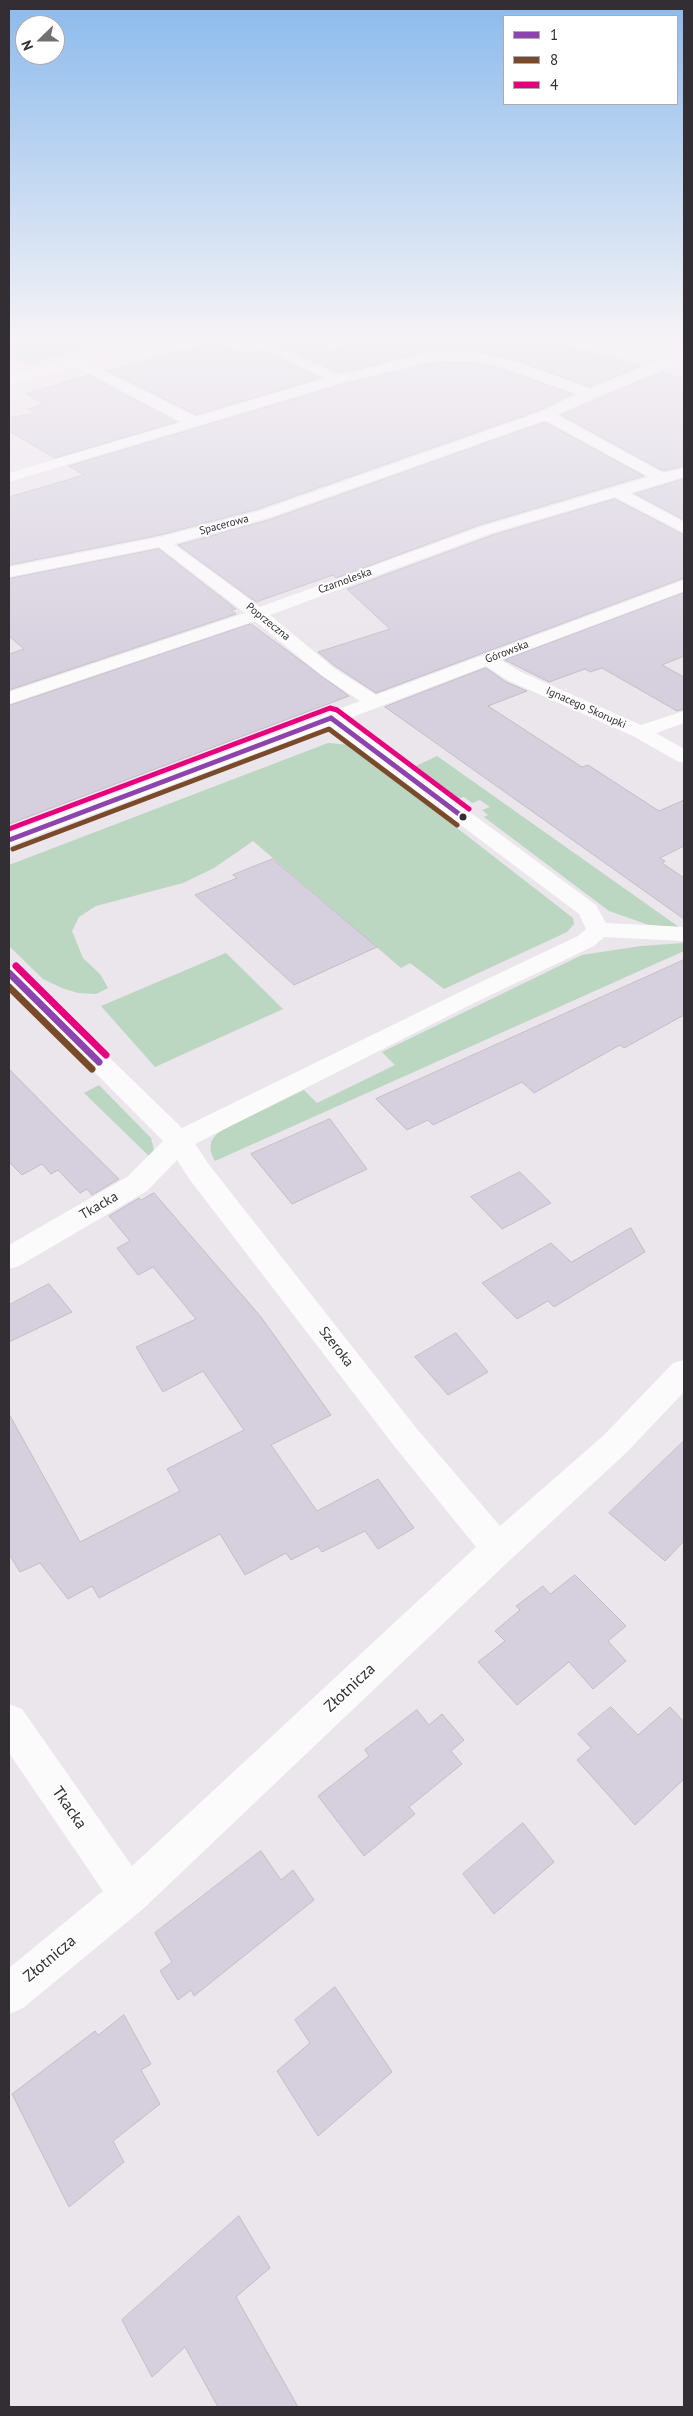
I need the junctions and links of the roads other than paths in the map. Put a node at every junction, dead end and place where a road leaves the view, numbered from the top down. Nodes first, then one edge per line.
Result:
1 (101, 451) edge
2 (448, 451) edge
3 (611, 451) edge
4 (15, 458) dead end
5 (35, 470) junction
6 (684, 472) edge
7 (9, 478) edge
8 (661, 478) junction
9 (616, 491) junction
10 (684, 528) edge
11 (162, 542) junction
12 (9, 558) edge
13 (17, 570) edge
14 (684, 585) edge
15 (258, 614) junction
16 (487, 659) junction
17 (9, 698) edge
18 (375, 702) junction
19 (684, 717) edge
20 (331, 718) junction
21 (640, 732) junction
22 (684, 757) edge
23 (9, 840) edge
24 (598, 930) junction
25 (684, 934) edge
26 (9, 973) edge
27 (179, 1141) junction
28 (9, 1258) edge
29 (684, 1372) edge
30 (498, 1549) junction
31 (9, 1722) edge
32 (130, 1895) junction
33 (9, 1994) edge

1 - 5 street
2 - 11 street, Spacerowa
3 - 8 street
4 - 5 street
5 - 7 street
6 - 8 street, Czarnoleska
8 - 9 street, Czarnoleska
9 - 10 street
9 - 15 street, Czarnoleska
11 - 13 street, Spacerowa
11 - 15 street, Poprzeczna
12 - 13 street
14 - 16 street, Górowska
15 - 17 street, Czarnoleska
15 - 18 street, Poprzeczna
16 - 18 street, Górowska
16 - 21 street, Ignacego Skorupki
18 - 20 street, Górowska
19 - 21 street
20 - 23 street, Górowska
20 - 24 street
21 - 22 street, Ignacego Skorupki
24 - 25 street
24 - 27 street
26 - 27 street, Szeroka
27 - 28 street, Tkacka
27 - 30 street, Szeroka
29 - 30 street, Złotnicza
30 - 32 street, Złotnicza
31 - 32 street, Tkacka
32 - 33 street, Złotnicza

